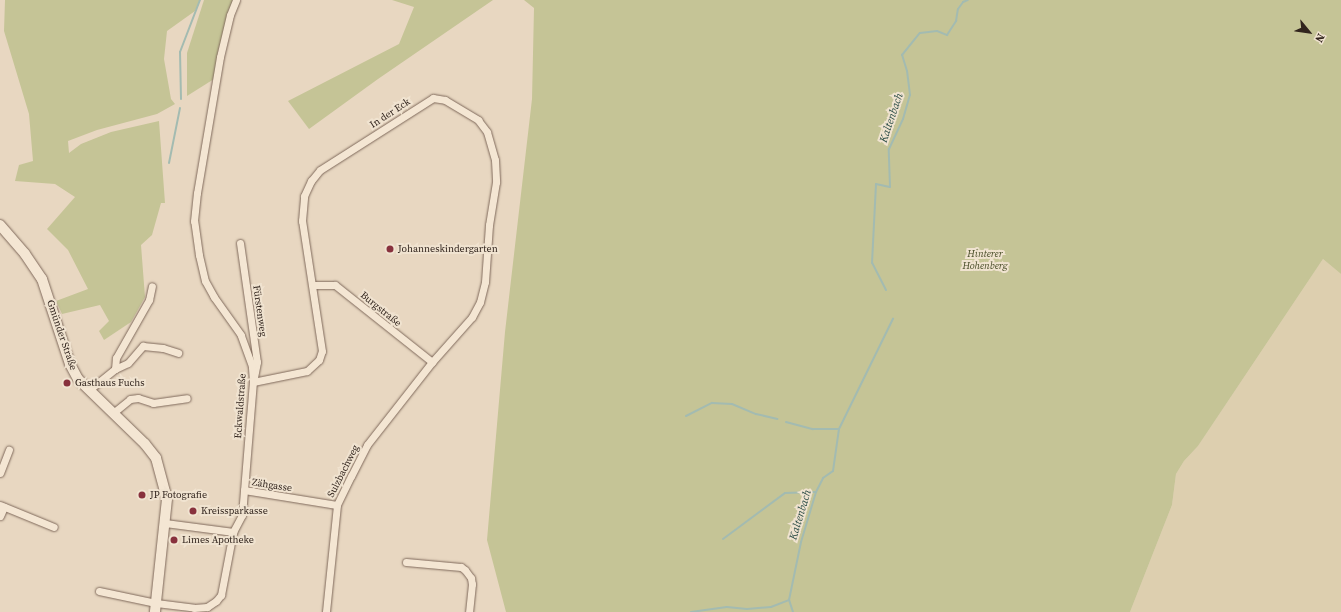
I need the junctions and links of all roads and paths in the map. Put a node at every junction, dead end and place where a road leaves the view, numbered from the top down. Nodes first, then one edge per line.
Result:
1 (236, 0) edge
2 (0, 225) edge
3 (240, 243) dead end
4 (313, 285) junction
5 (152, 286) dead end
6 (178, 353) dead end
7 (432, 362) junction
8 (115, 370) junction
9 (253, 382) junction
10 (89, 390) junction
11 (187, 398) dead end
12 (113, 413) junction
13 (9, 450) dead end
14 (0, 473) edge
15 (244, 490) junction
16 (336, 505) junction
17 (2, 506) edge
18 (0, 516) edge
19 (165, 523) junction
20 (54, 527) dead end
21 (234, 532) junction
22 (406, 562) dead end
23 (100, 591) dead end
24 (155, 608) edge
25 (326, 612) edge
26 (469, 612) edge

1 - 9 street, Eckwaldstraße
2 - 10 main road, Gmünder Straße
3 - 9 street, Fürstenweg
4 - 7 street, Burgstraße
4 - 7 street, In der Eck
4 - 9 street, In der Eck
5 - 8 street
6 - 8 street
7 - 16 street, Sulzbachweg
8 - 10 street
9 - 15 street, Eckwaldstraße
10 - 12 main road, Gmünder Straße
11 - 12 street
12 - 19 main road, Gmünder Straße
13 - 14 street
15 - 16 street, Zähgasse
15 - 21 street, Zähgasse
16 - 25 street, Sulzbachweg
17 - 18 street
17 - 20 street
19 - 21 street
19 - 24 main road, Gmünder Straße
21 - 24 street, Zähgasse
22 - 26 street
23 - 24 street, Zähgasse

